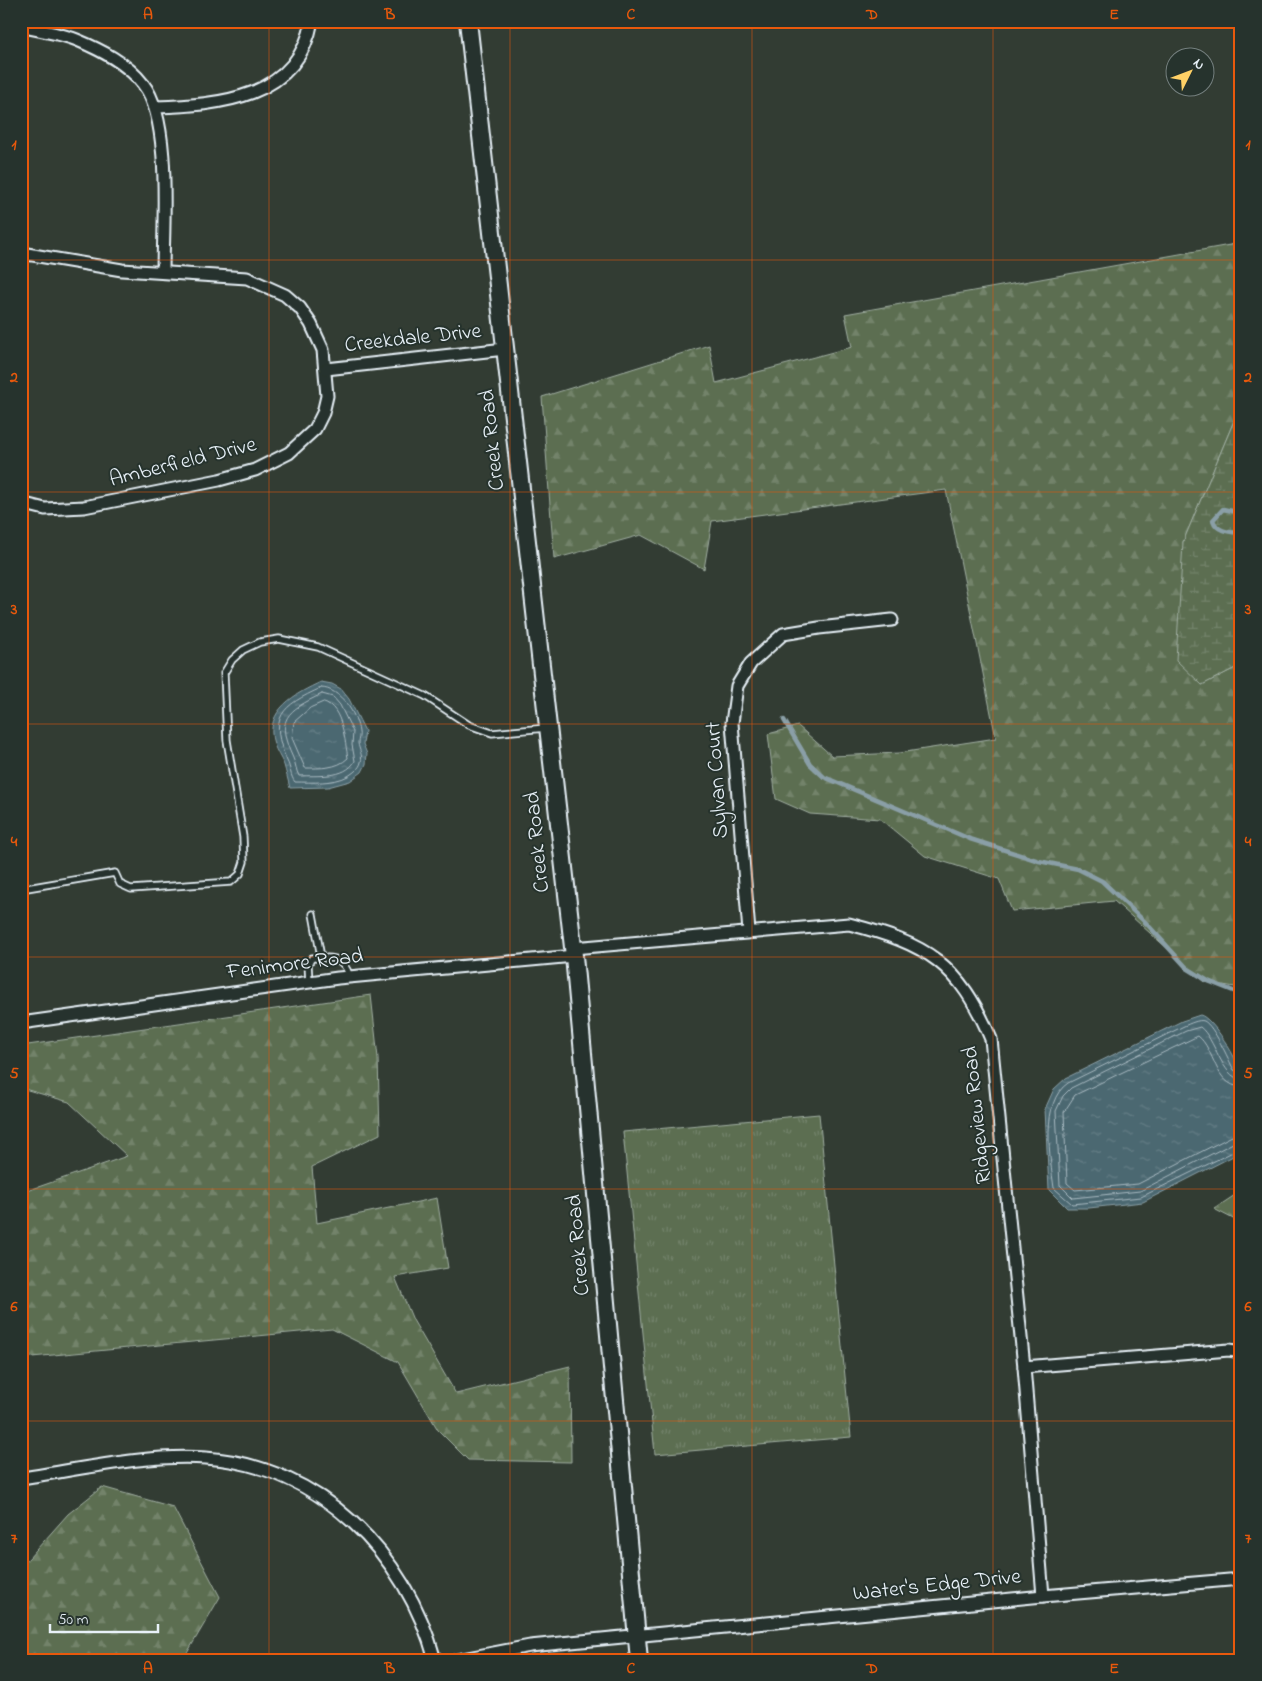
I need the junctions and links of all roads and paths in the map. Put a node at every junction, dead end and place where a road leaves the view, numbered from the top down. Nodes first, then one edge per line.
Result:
1 (312, 21) edge
2 (468, 21) edge
3 (21, 26) edge
4 (155, 107) junction
5 (21, 253) edge
6 (163, 272) junction
7 (505, 349) junction
8 (326, 369) junction
9 (21, 503) edge
10 (892, 620) dead end
11 (548, 727) junction
12 (21, 892) edge
13 (313, 914) dead end
14 (749, 932) junction
15 (574, 952) junction
16 (321, 957) junction
17 (350, 977) junction
18 (309, 982) junction
19 (21, 1023) edge
20 (1241, 1352) edge
21 (1024, 1367) junction
22 (21, 1478) edge
23 (1241, 1579) edge
24 (1043, 1596) junction
25 (637, 1636) junction
26 (436, 1660) edge
27 (457, 1660) edge
28 (639, 1660) edge

1 - 4 street
2 - 7 main road, Creek Road
3 - 4 street
4 - 6 street
5 - 6 street, Amberfield Drive
6 - 8 street, Amberfield Drive
7 - 8 street, Creekdale Drive
7 - 11 main road, Creek Road
8 - 9 street, Amberfield Drive
10 - 14 street, Sylvan Court
11 - 12 lane
11 - 15 main road, Creek Road
13 - 16 lane
14 - 15 street, Ridgeview Road
14 - 21 street, Ridgeview Road
15 - 17 street, Fenimore Road
15 - 25 main road, Creek Road
16 - 17 lane
16 - 18 lane
17 - 18 street, Fenimore Road
18 - 19 street, Fenimore Road
20 - 21 street
21 - 24 street, Ridgeview Road
22 - 26 street
23 - 24 street, Water's Edge Drive
24 - 25 street, Water's Edge Drive
25 - 27 street, Water's Edge Drive
25 - 28 main road, Creek Road

